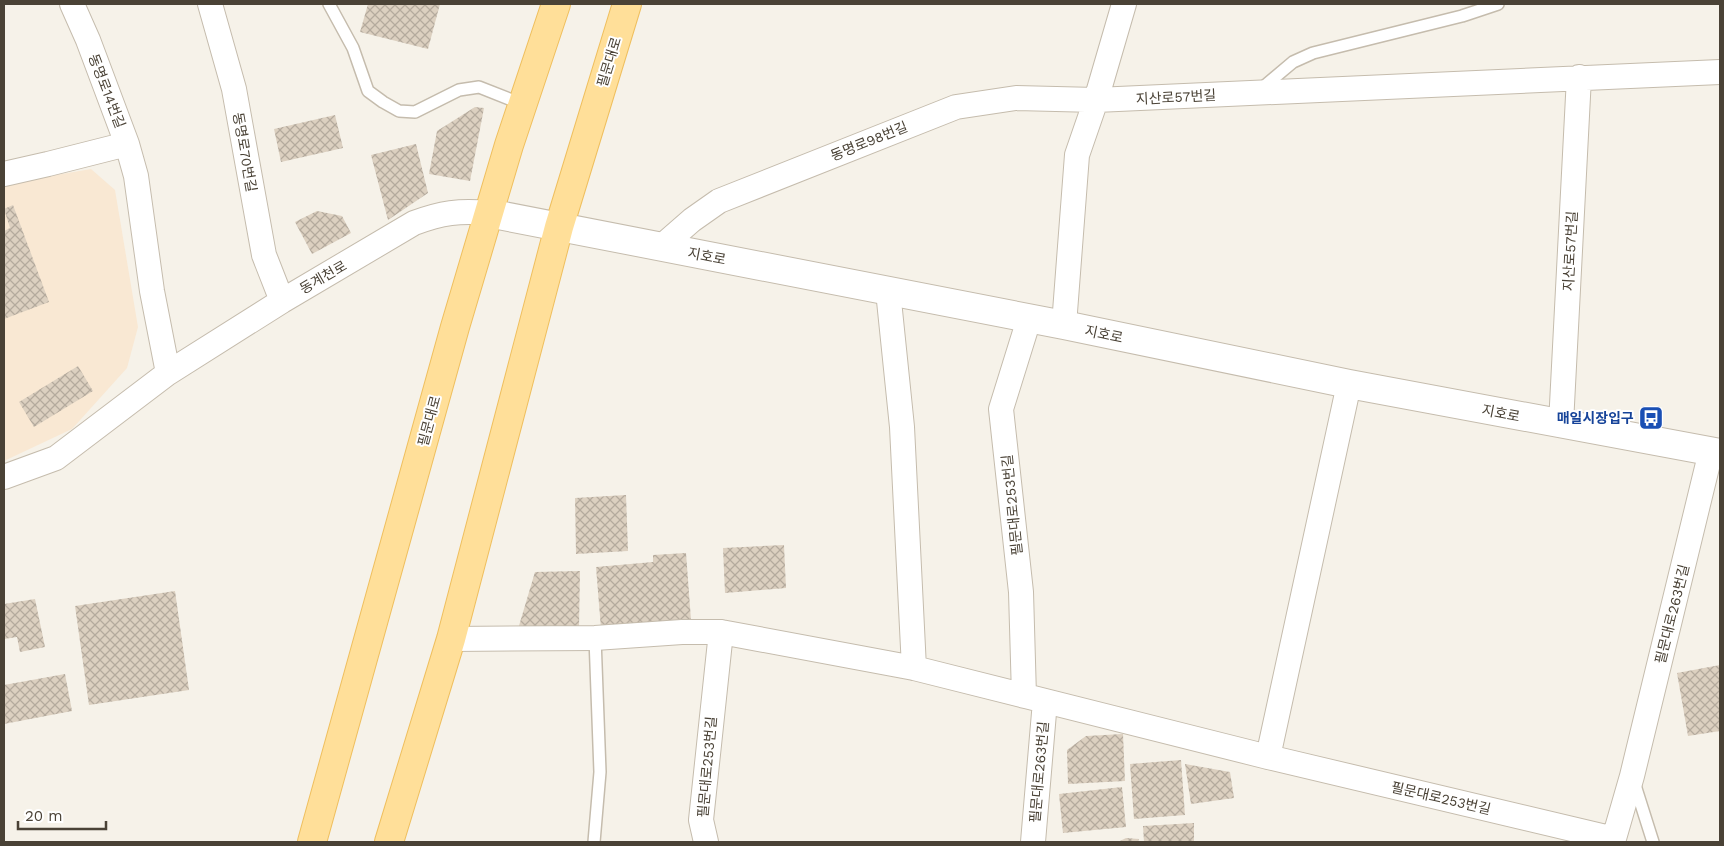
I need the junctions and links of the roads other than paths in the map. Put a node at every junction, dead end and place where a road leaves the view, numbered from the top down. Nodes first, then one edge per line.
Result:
1 (72, 4) edge
2 (210, 4) edge
3 (329, 4) edge
4 (556, 4) edge
5 (626, 4) edge
6 (1124, 4) edge
7 (1498, 4) edge
8 (1720, 72) edge
9 (1580, 77) junction
10 (1255, 93) junction
11 (1096, 100) junction
12 (522, 104) junction
13 (127, 144) junction
14 (4, 174) edge
15 (488, 213) junction
16 (559, 227) junction
17 (661, 247) junction
18 (888, 291) junction
19 (282, 300) junction
20 (1029, 318) junction
21 (1064, 325) junction
22 (168, 373) junction
23 (1349, 384) junction
24 (1561, 424) junction
25 (1716, 452) edge
26 (4, 477) edge
27 (720, 632) junction
28 (596, 638) junction
29 (451, 639) junction
30 (914, 668) junction
31 (1035, 698) junction
32 (1268, 757) junction
33 (1632, 776) junction
34 (1613, 841) edge
35 (312, 842) edge
36 (389, 842) edge
37 (594, 842) edge
38 (706, 842) edge
39 (1033, 842) edge
40 (1653, 842) edge

1 - 13 street, 동명로14번길
2 - 19 street, 동명로70번길
3 - 12 lane
4 - 12 main road, 필문대로
5 - 16 main road, 필문대로
6 - 11 street
7 - 10 lane
8 - 9 street, 지산로57번길
9 - 10 street, 지산로57번길
9 - 24 street, 지산로57번길
10 - 11 street, 지산로57번길
11 - 17 street, 동명로98번길
11 - 21 street
12 - 15 main road, 필문대로
13 - 14 street, 동명로14번길
13 - 22 street
15 - 16 street, 지호로
15 - 19 street, 동계천로
15 - 35 main road, 필문대로
16 - 17 street, 지호로
16 - 29 main road, 필문대로
17 - 18 street, 지호로
18 - 20 street, 지호로
18 - 30 street
19 - 22 street, 동계천로
20 - 21 street, 지호로
20 - 31 street, 필문대로253번길
21 - 23 street, 지호로
22 - 26 street, 동계천로
23 - 24 street, 지호로
23 - 32 street
24 - 25 street, 지호로
25 - 33 street, 필문대로263번길
27 - 28 street, 필문대로253번길
27 - 30 street, 필문대로253번길
27 - 38 street, 필문대로253번길
28 - 29 street, 필문대로253번길
28 - 37 lane
29 - 36 main road, 필문대로
30 - 31 street, 필문대로253번길
31 - 32 street, 필문대로253번길
31 - 39 street, 필문대로263번길
32 - 34 street, 필문대로253번길
33 - 34 street, 필문대로263번길
33 - 40 lane

